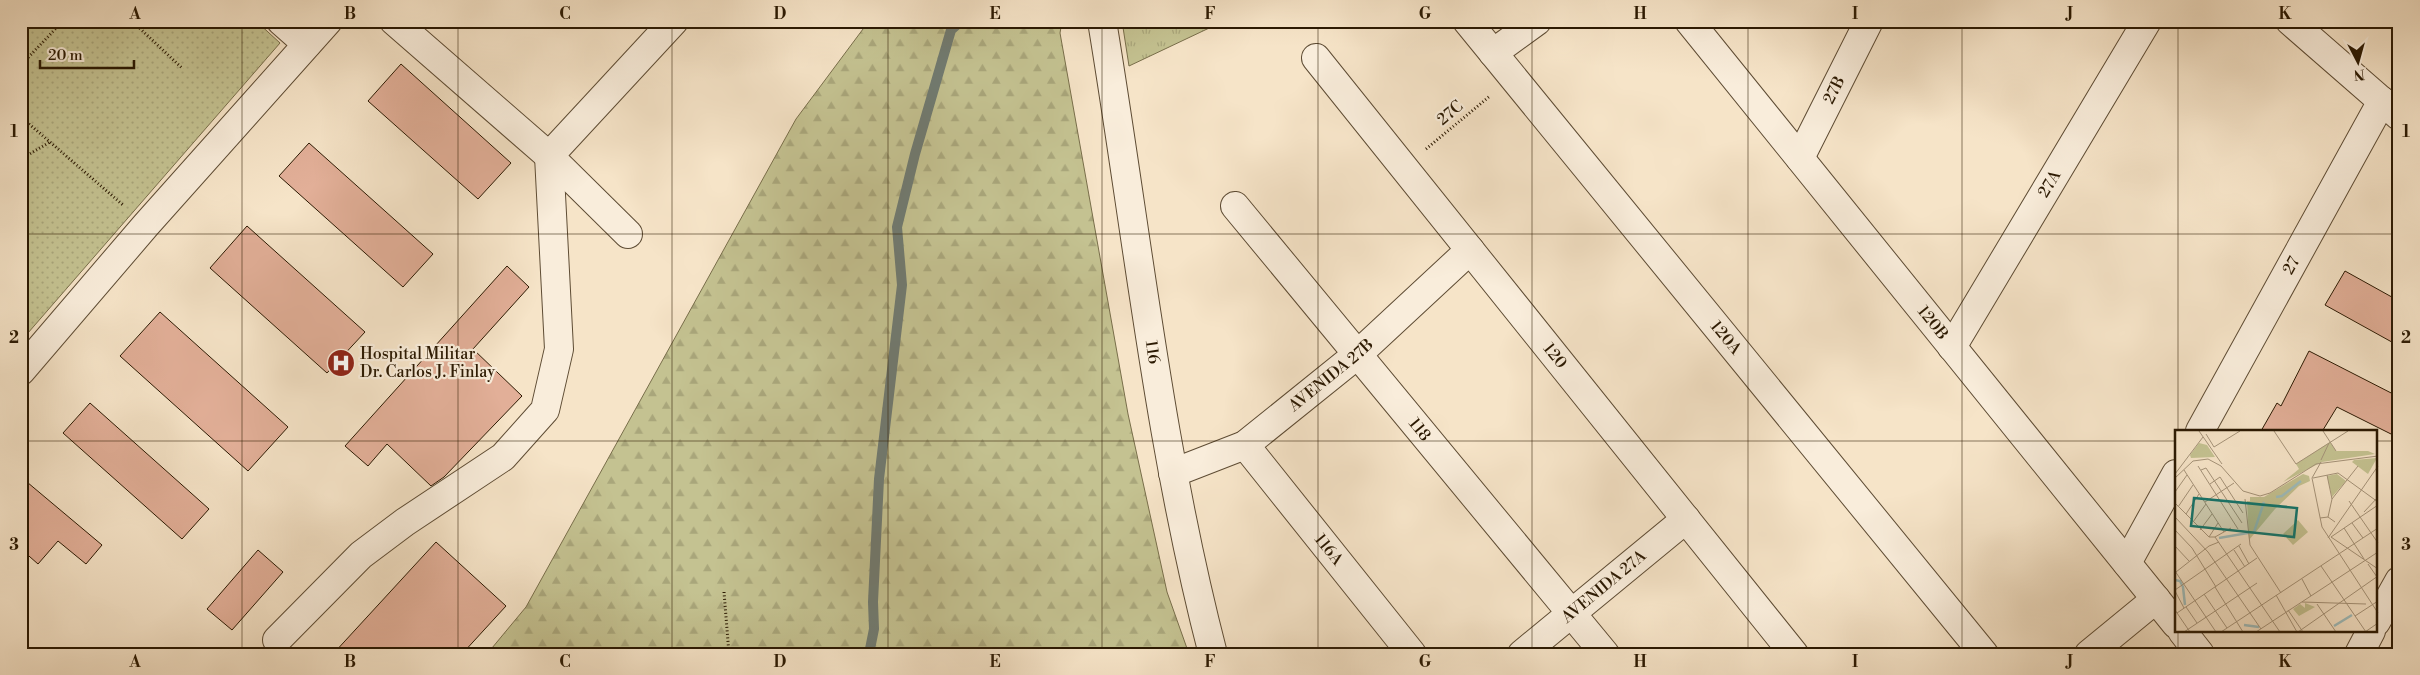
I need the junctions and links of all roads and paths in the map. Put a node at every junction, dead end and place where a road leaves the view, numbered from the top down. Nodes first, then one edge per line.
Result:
1 (63, 21) edge
2 (132, 21) edge
3 (281, 21) edge
4 (328, 21) edge
5 (394, 21) edge
6 (674, 21) edge
7 (1102, 21) edge
8 (1467, 21) edge
9 (1537, 21) edge
10 (1689, 21) edge
11 (1869, 21) edge
12 (2147, 21) edge
13 (2290, 21) edge
14 (307, 44) junction
15 (1493, 53) junction
16 (1316, 58) dead end
17 (21, 65) edge
18 (183, 69) dead end
19 (1513, 77) junction
20 (2391, 109) edge
21 (21, 117) edge
22 (50, 142) junction
23 (549, 156) junction
24 (1800, 158) junction
25 (21, 159) edge
26 (1404, 168) junction
27 (1235, 206) dead end
28 (146, 225) junction
29 (628, 234) dead end
30 (1470, 250) junction
31 (1952, 347) junction
32 (1358, 354) junction
33 (21, 371) edge
34 (2201, 430) edge
35 (1245, 445) junction
36 (1173, 473) junction
37 (2175, 476) edge
38 (1686, 519) junction
39 (2127, 563) junction
40 (2399, 581) edge
41 (724, 592) dead end
42 (2156, 599) junction
43 (1571, 613) junction
44 (2378, 618) edge
45 (2175, 623) edge
46 (2183, 632) edge
47 (2370, 632) edge
48 (277, 640) dead end
49 (728, 654) edge
50 (1213, 654) edge
51 (1412, 654) edge
52 (1522, 654) edge
53 (1605, 654) edge
54 (1794, 654) edge
55 (1984, 654) edge
56 (2089, 654) edge
57 (2200, 654) edge
58 (2359, 654) edge

1 - 17 path
2 - 18 path
3 - 14 street
4 - 14 street
5 - 23 street
6 - 23 street
7 - 36 street, 116
8 - 15 street, 120A
9 - 15 street
10 - 24 street, 120B
11 - 24 street, 27B
12 - 31 street, 27A
13 - 20 street
14 - 28 street
15 - 19 street, 120A
16 - 26 street, 120
19 - 26 path, 27C
19 - 55 street, 120A
20 - 34 street, 27
21 - 22 path
22 - 25 path
22 - 28 path
23 - 29 street
23 - 48 street
24 - 31 street, 120B
26 - 30 street, 120
27 - 32 street, 118
28 - 33 street
30 - 32 street, AVENIDA 27B
30 - 38 street, 120
31 - 39 street, 120B
32 - 35 street, AVENIDA 27B
32 - 43 street, 118
35 - 36 street, AVENIDA 27B
35 - 51 street, 116A
36 - 50 street, 116
37 - 39 street
38 - 43 street, AVENIDA 27A
38 - 54 street, 120
39 - 42 street, 120B
40 - 44 street
41 - 49 path
42 - 45 street, 120B
42 - 56 street
43 - 52 street, AVENIDA 27A
43 - 53 street, 118
46 - 57 street
47 - 58 street

